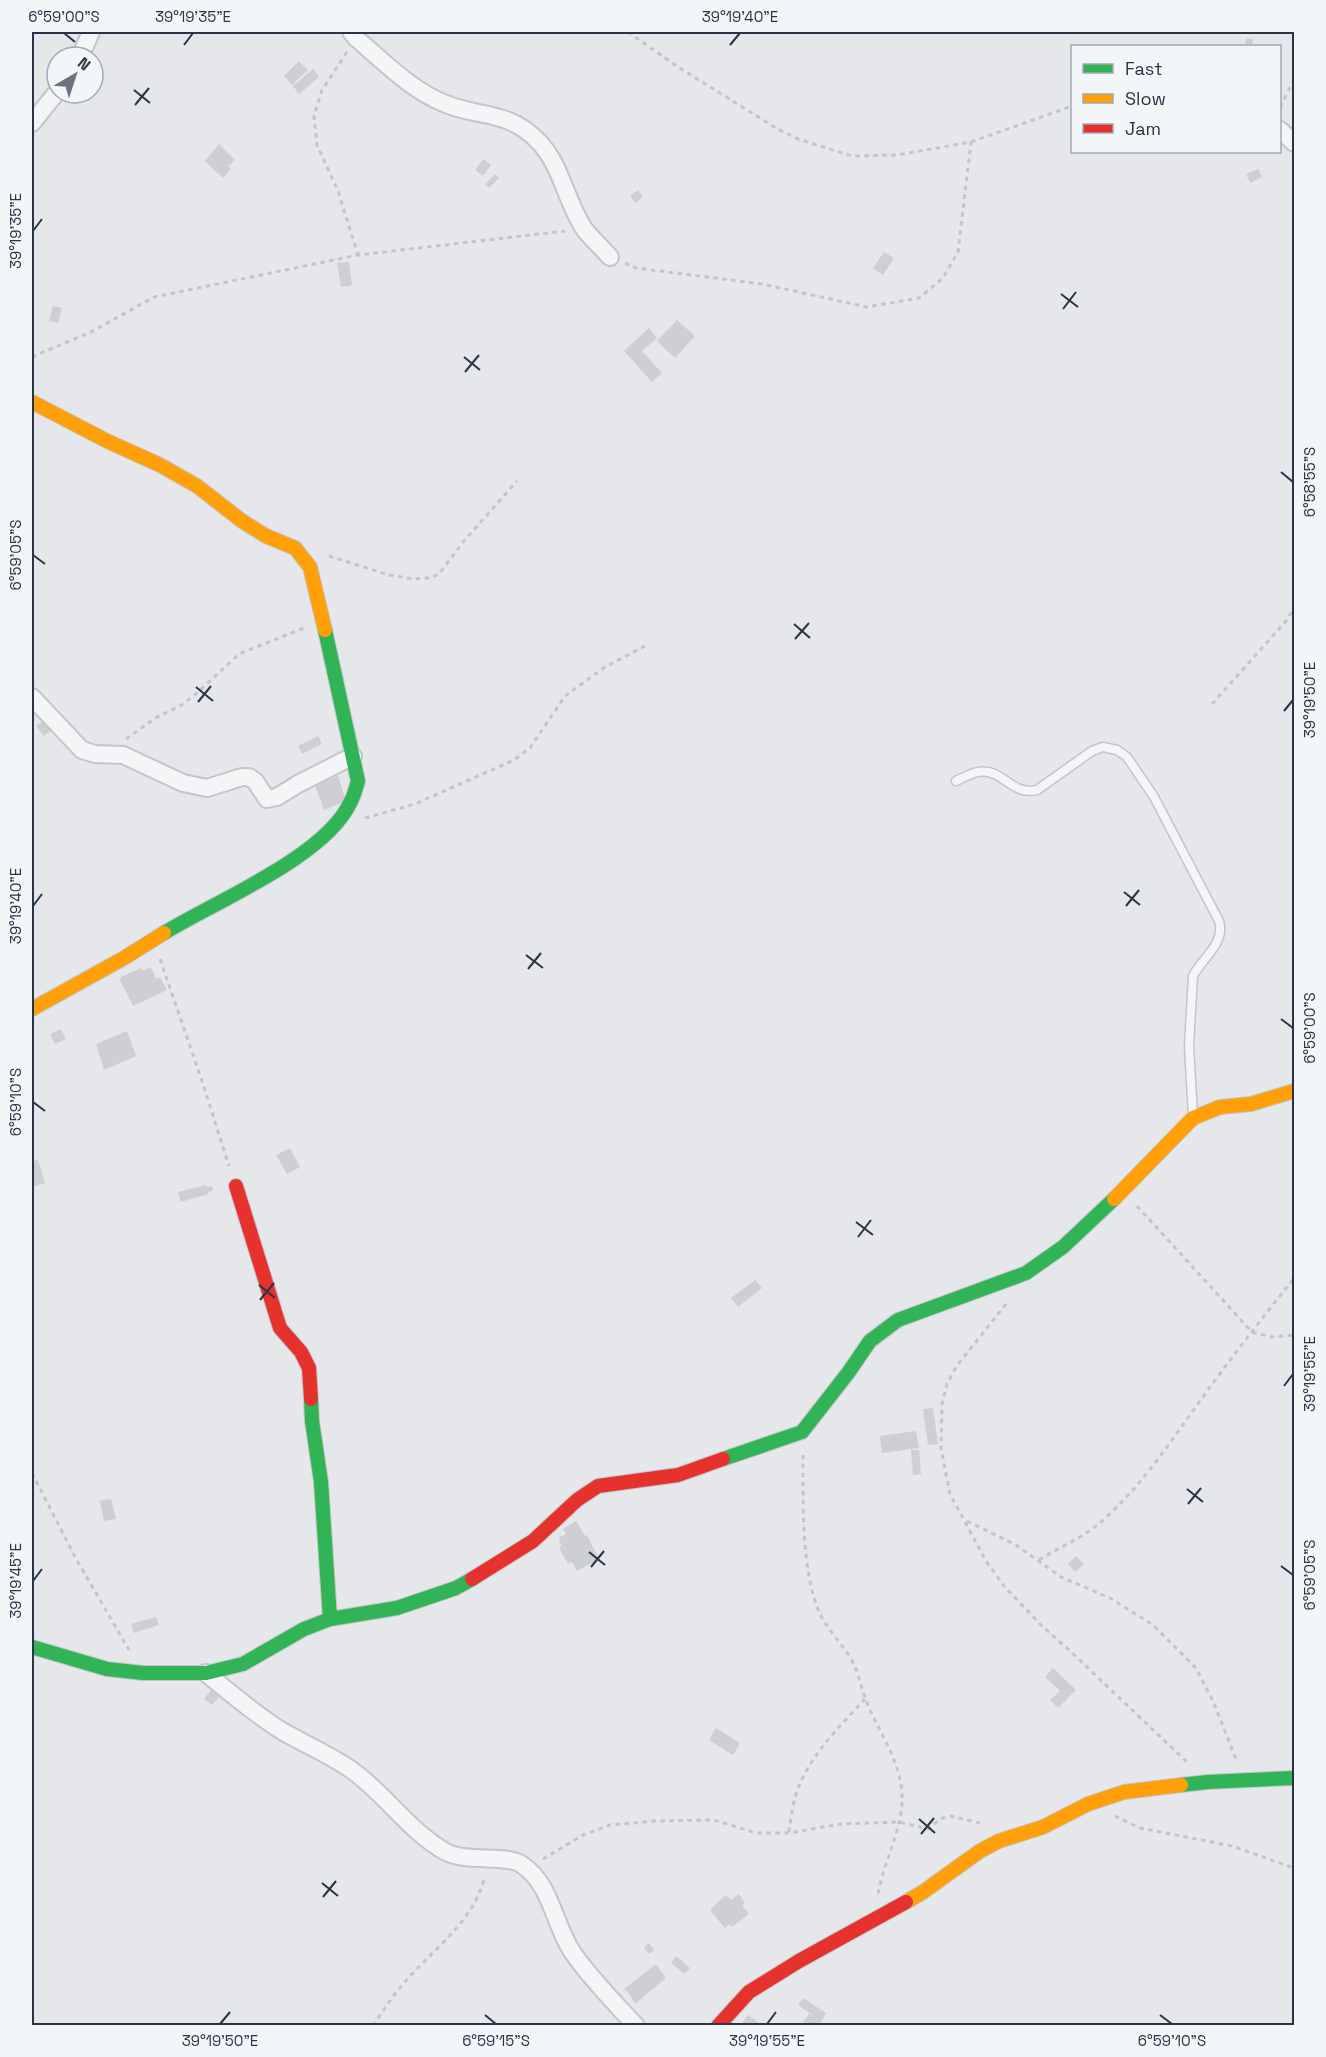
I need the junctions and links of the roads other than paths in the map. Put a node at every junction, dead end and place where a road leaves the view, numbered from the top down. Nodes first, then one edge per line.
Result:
1 (354, 35) edge
2 (47, 105) edge
3 (32, 123) edge
4 (1281, 131) edge
5 (1294, 143) edge
6 (610, 257) road end
7 (32, 402) edge
8 (32, 697) edge
9 (353, 756) junction
10 (956, 781) dead end
11 (32, 1010) edge
12 (1294, 1091) edge
13 (1193, 1118) junction
14 (236, 1186) road end
15 (330, 1619) junction
16 (32, 1647) edge
17 (206, 1673) junction
18 (1294, 1778) edge
19 (636, 2025) edge
20 (718, 2025) edge

1 - 6 street
2 - 3 street
4 - 5 street
7 - 9 street
8 - 9 street
9 - 11 street
10 - 13 lane
12 - 13 street
13 - 15 street
14 - 15 street
15 - 17 street
16 - 17 street
17 - 19 street
18 - 20 street

